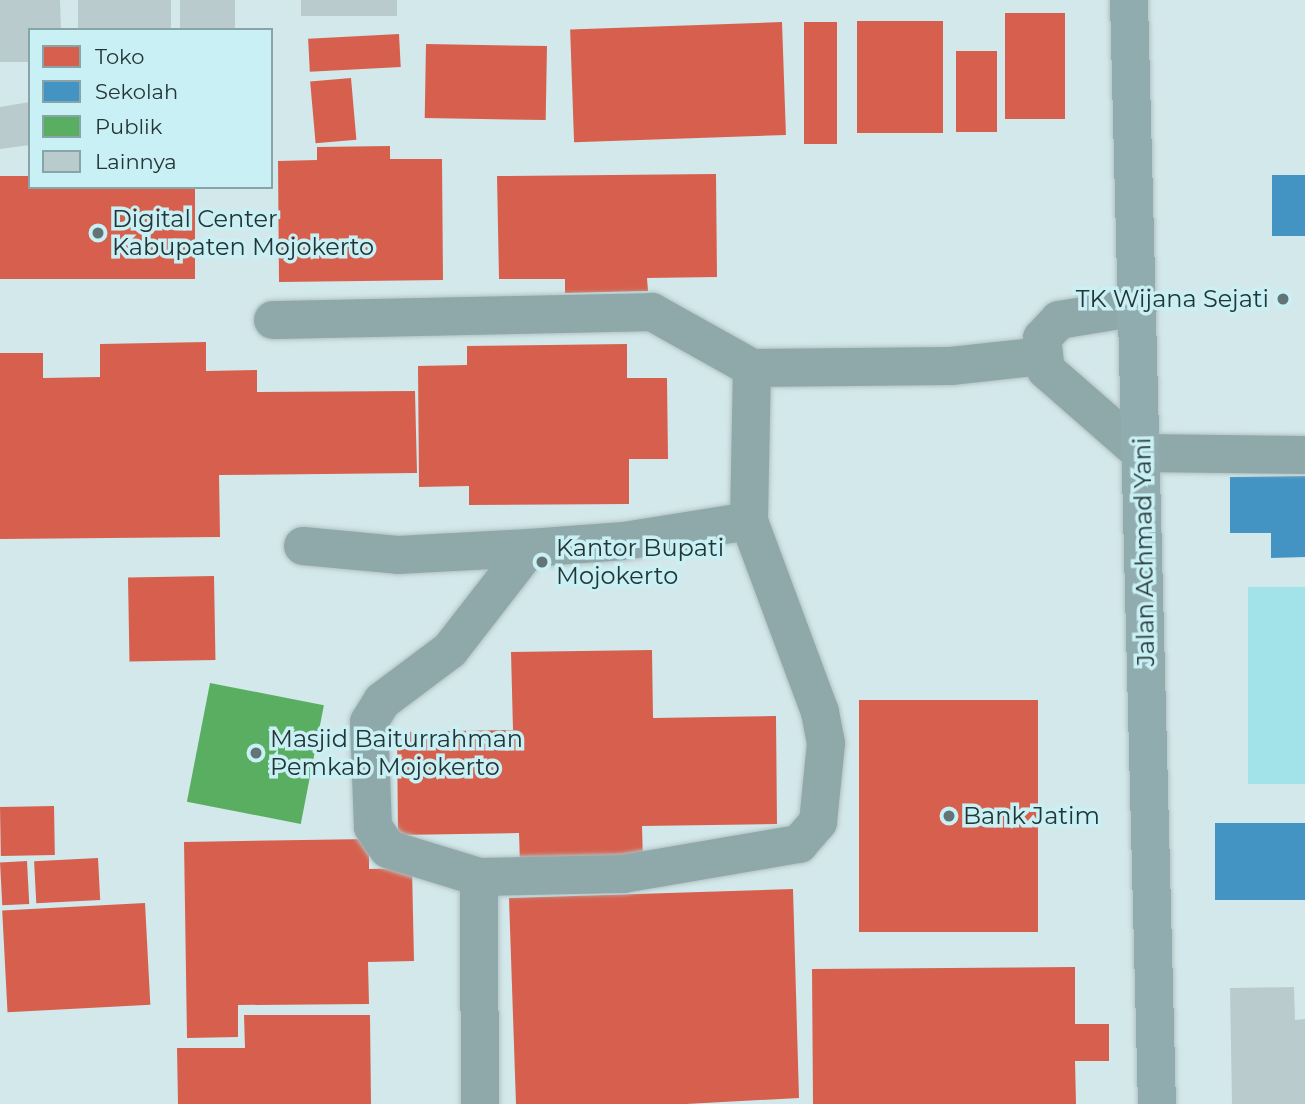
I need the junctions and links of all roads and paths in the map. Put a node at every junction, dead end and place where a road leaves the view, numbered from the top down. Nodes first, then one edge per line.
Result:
1 (1129, 0) edge
2 (1138, 307) junction
3 (273, 320) dead end
4 (1041, 356) junction
5 (752, 368) junction
6 (1141, 453) junction
7 (1305, 455) edge
8 (749, 521) junction
9 (303, 546) dead end
10 (529, 548) junction
11 (479, 877) junction
12 (480, 1104) edge
13 (1157, 1104) edge

1 - 2 main road, Jalan Achmad Yani
2 - 4 street
2 - 6 main road, Jalan Achmad Yani
3 - 5 street
4 - 5 street
4 - 6 street
5 - 8 street
6 - 7 street
6 - 13 main road, Jalan Achmad Yani
8 - 10 street
8 - 11 street
9 - 10 street
10 - 11 street
11 - 12 street

